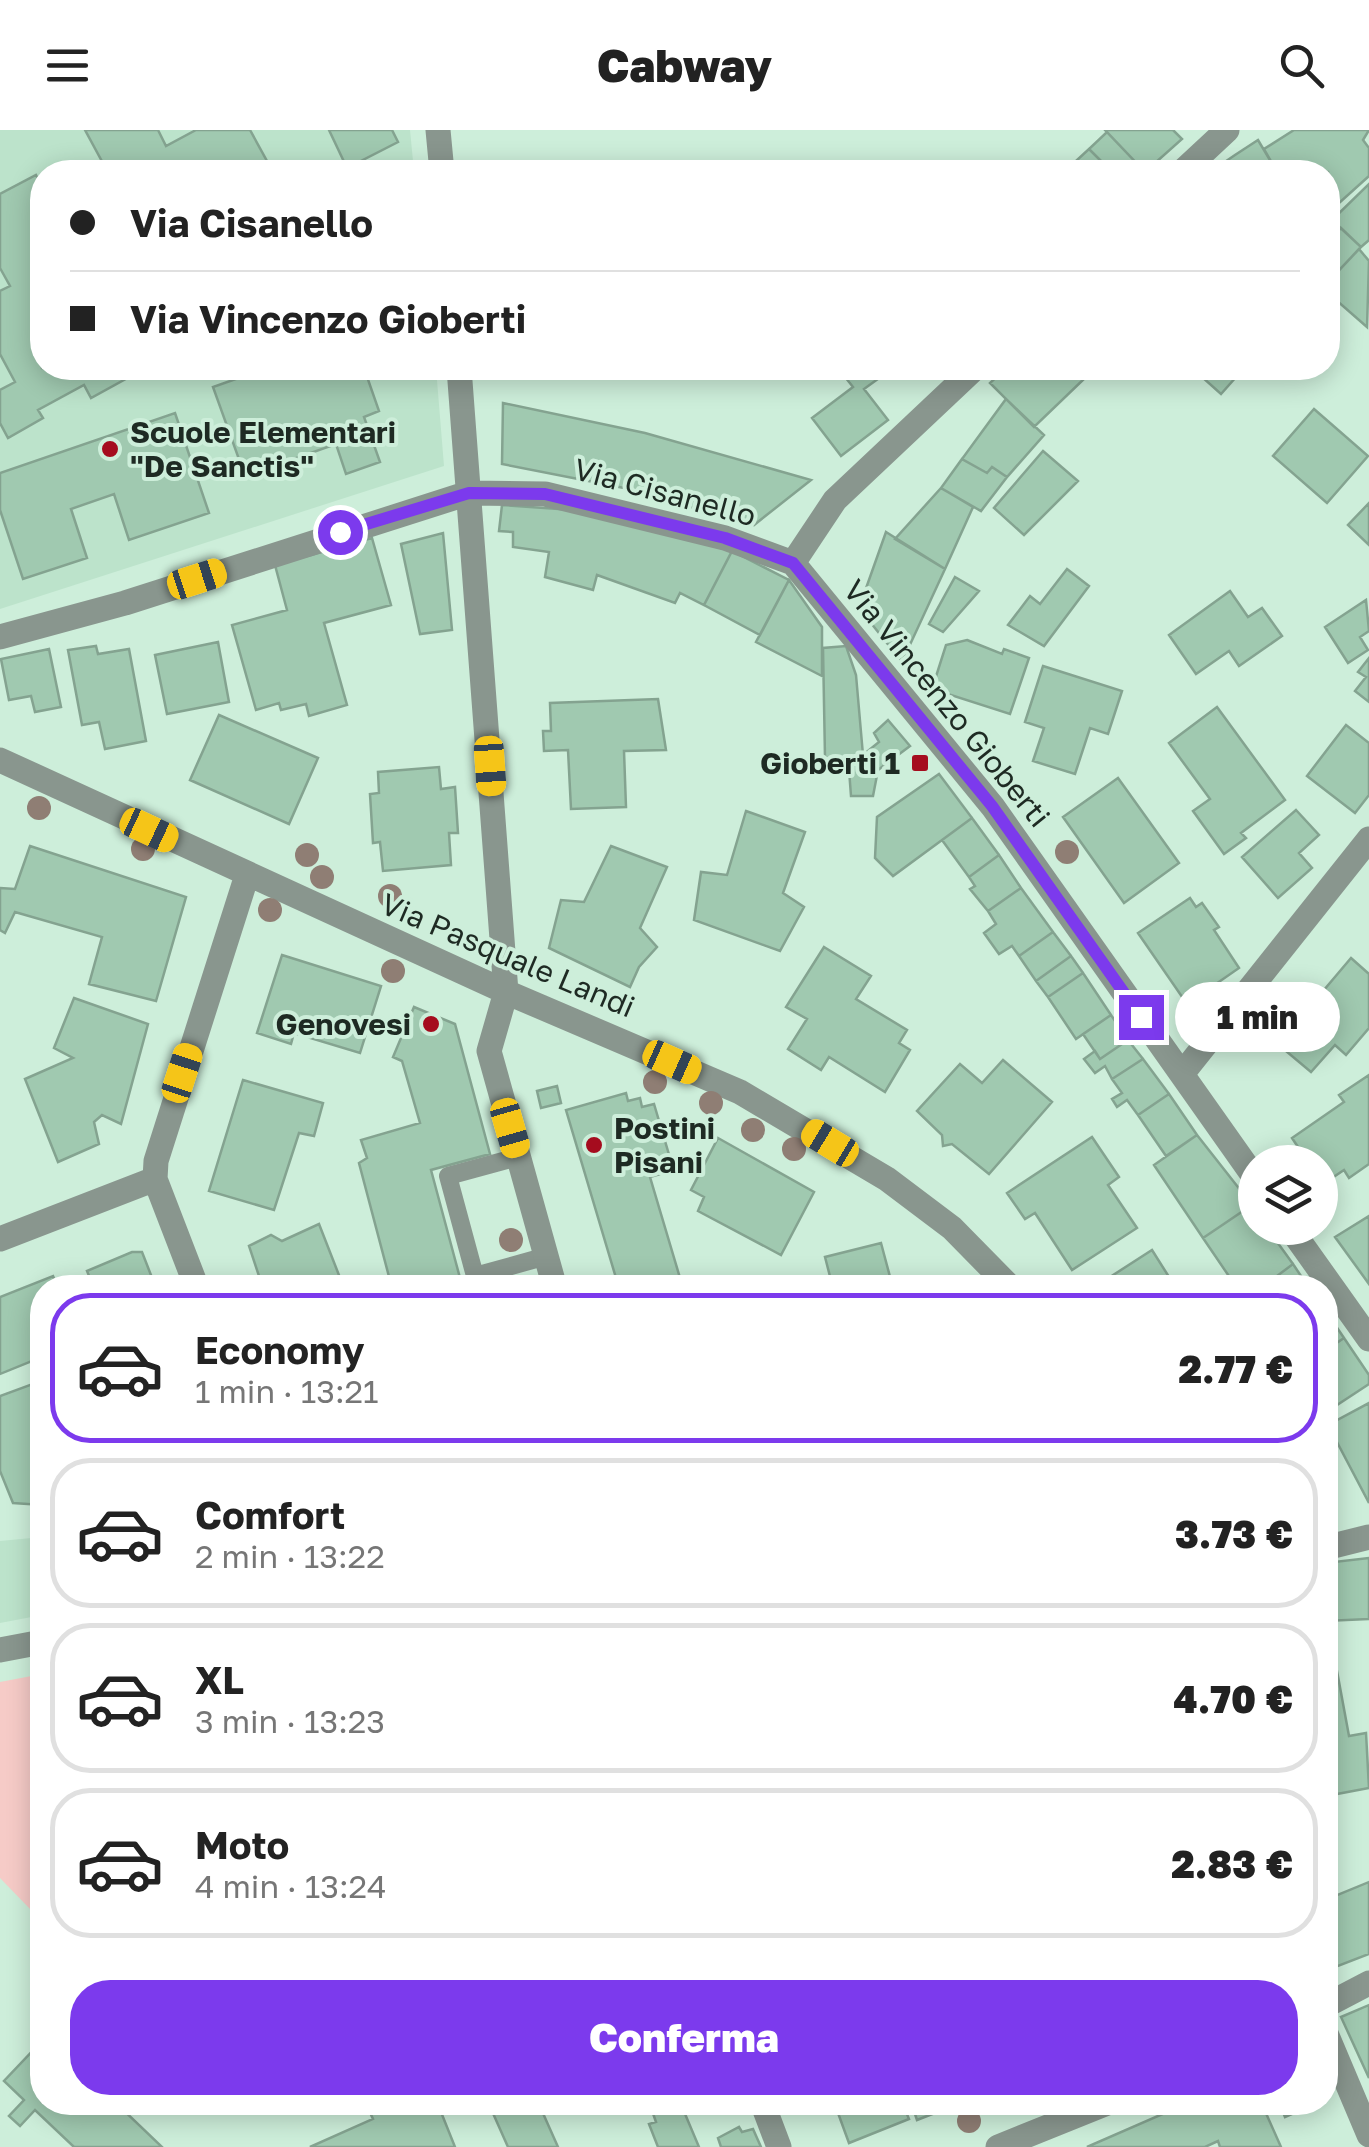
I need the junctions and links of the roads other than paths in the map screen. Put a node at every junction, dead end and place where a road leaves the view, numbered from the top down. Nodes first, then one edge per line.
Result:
1 (438, 130) edge
2 (1227, 130) edge
3 (441, 160) edge
4 (1195, 160) edge
5 (460, 380) edge
6 (963, 380) edge
7 (469, 493) junction
8 (793, 563) junction
9 (0, 637) edge
10 (0, 760) edge
11 (1369, 840) edge
12 (247, 875) junction
13 (506, 992) junction
14 (1182, 1074) junction
15 (1238, 1154) edge
16 (518, 1157) junction
17 (155, 1179) junction
18 (0, 1239) edge
19 (1302, 1245) edge
20 (547, 1256) junction
21 (192, 1275) edge
22 (475, 1275) edge
23 (479, 1275) edge
24 (552, 1275) edge
25 (998, 1275) edge
26 (1324, 1275) edge
27 (1338, 1295) edge
28 (1369, 1338) edge
29 (1369, 1537) edge
30 (1338, 1545) edge
31 (30, 1644) edge
32 (0, 1650) edge
33 (1369, 1983) edge
34 (1338, 1999) edge
35 (1338, 2061) edge
36 (767, 2115) edge
37 (1078, 2115) edge
38 (1369, 2134) edge
39 (779, 2147) edge
40 (998, 2147) edge

1 - 3 street
2 - 4 street
5 - 7 street
6 - 8 street
7 - 8 street, Via Cisanello
7 - 9 street, Via Cisanello
7 - 13 street
8 - 14 street, Via Vincenzo Gioberti
10 - 12 street, Via Pasquale Landi
11 - 14 street
12 - 13 street, Via Pasquale Landi
12 - 17 street
13 - 16 street
13 - 25 street, Via Pasquale Landi
14 - 15 street, Via Vincenzo Gioberti
16 - 20 street
16 - 22 lane
17 - 18 street
17 - 21 street
19 - 26 street
20 - 23 lane
20 - 24 street
27 - 28 street
29 - 30 street
31 - 32 street
33 - 34 street
35 - 38 street
36 - 39 street
37 - 40 street

